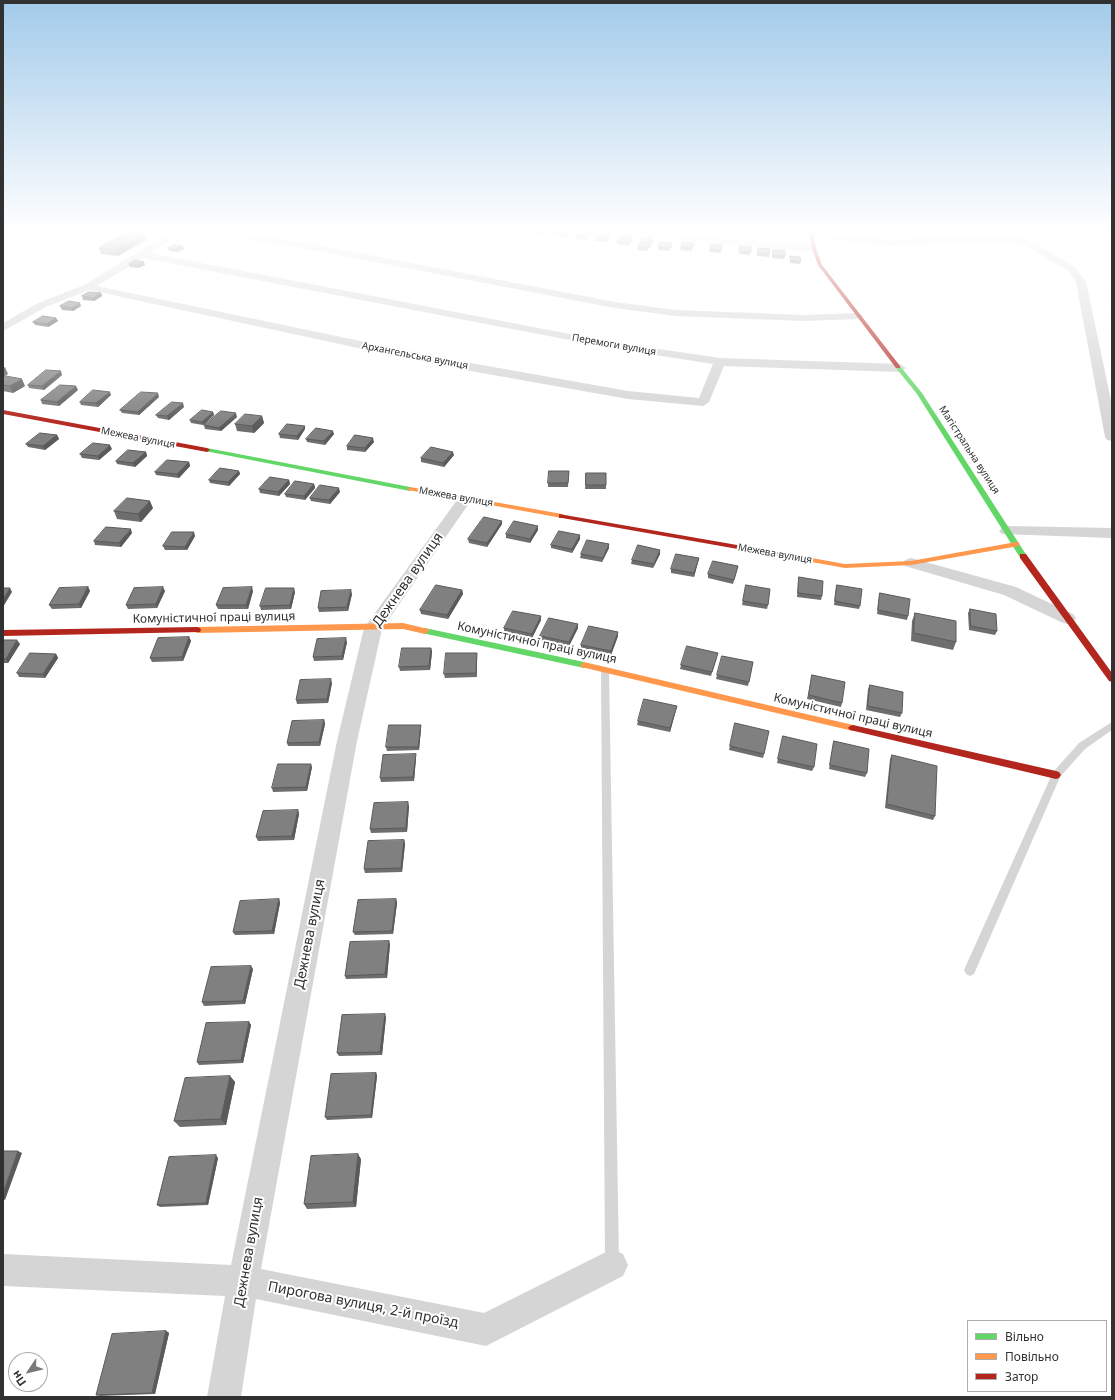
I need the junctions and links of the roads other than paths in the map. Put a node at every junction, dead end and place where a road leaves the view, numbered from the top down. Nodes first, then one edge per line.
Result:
1 (62, 297) edge
2 (137, 297) edge
3 (361, 297) edge
4 (576, 297) edge
5 (843, 297) edge
6 (1084, 297) edge
7 (858, 316) junction
8 (3, 328) edge
9 (720, 362) junction
10 (900, 368) junction
11 (3, 412) edge
12 (1112, 437) edge
13 (465, 499) junction
14 (1007, 531) junction
15 (1112, 533) edge
16 (1016, 544) junction
17 (911, 563) junction
18 (1068, 618) junction
19 (373, 628) junction
20 (3, 633) edge
21 (605, 670) junction
22 (1112, 678) edge
23 (1112, 725) edge
24 (1056, 775) junction
25 (970, 970) dead end
26 (612, 1265) joint
27 (3, 1270) edge
28 (243, 1281) junction
29 (224, 1397) edge

1 - 8 street
2 - 9 street, Архангельська вулиця
3 - 9 street, Перемоги вулиця
4 - 7 street
5 - 7 street, Магістральна вулиця
6 - 12 street
7 - 10 street, Магістральна вулиця
9 - 10 street, Перемоги вулиця
10 - 14 street, Магістральна вулиця
11 - 13 street, Межева вулиця
13 - 17 street, Межева вулиця
13 - 19 street, Дежнева вулиця
14 - 15 street
14 - 16 street, Магістральна вулиця
16 - 17 street, Межева вулиця
16 - 18 street, Магістральна вулиця
17 - 18 street, Межева вулиця
18 - 22 street, Магістральна вулиця
19 - 20 street, Комуністичної праці вулиця
19 - 21 street, Комуністичної праці вулиця
19 - 28 street, Дежнева вулиця
21 - 24 street, Комуністичної праці вулиця
21 - 26 lane
23 - 24 lane
24 - 25 lane
26 - 28 street, Пирогова вулиця, 2-й проїзд
27 - 28 street, Пирогова вулиця, 2-й проїзд
28 - 29 street, Дежнева вулиця

